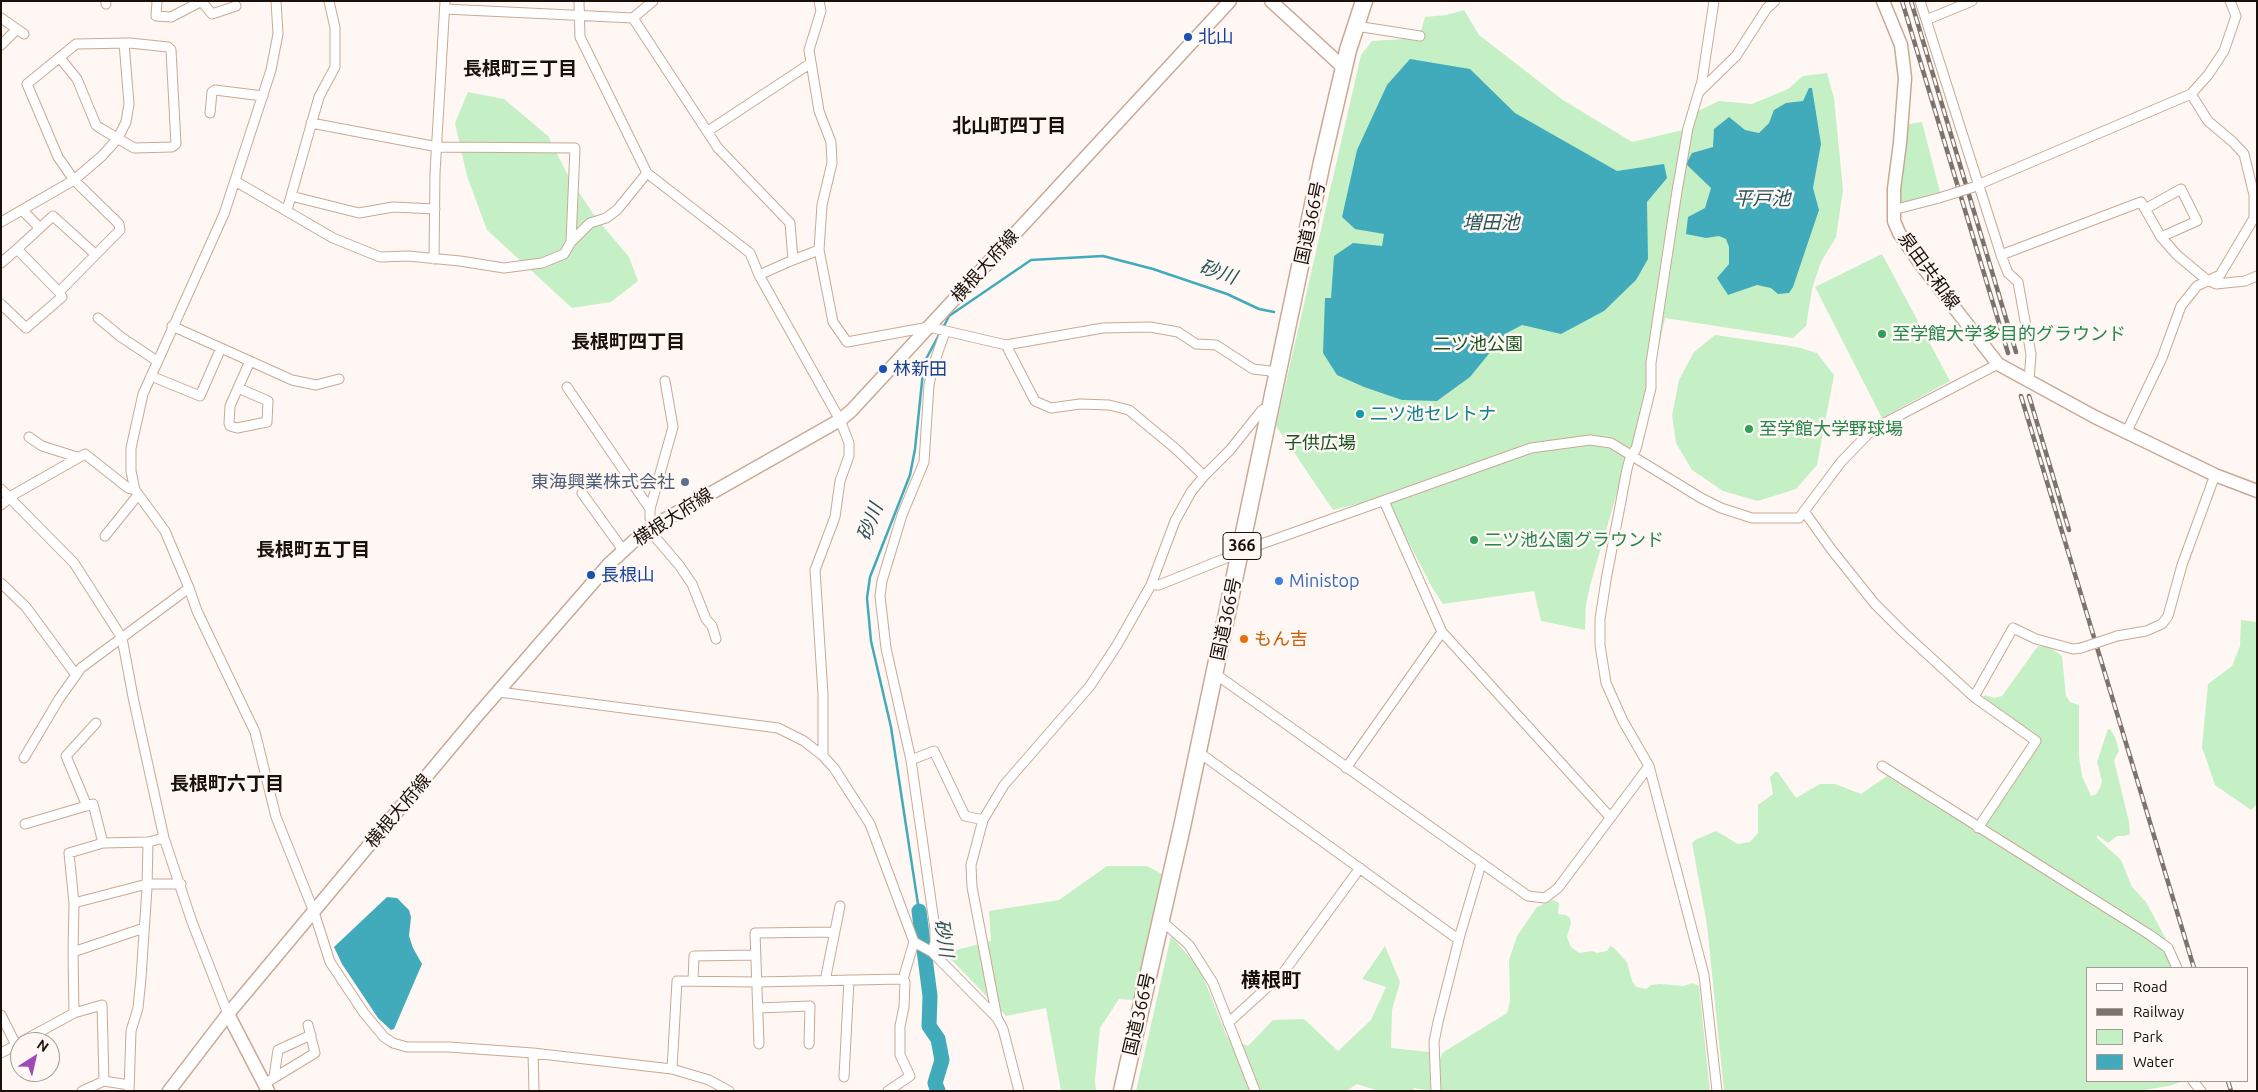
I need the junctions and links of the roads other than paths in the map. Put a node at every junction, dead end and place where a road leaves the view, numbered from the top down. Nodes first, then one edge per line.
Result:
1 (157, 1) edge
2 (276, 1) edge
3 (329, 1) edge
4 (579, 1) edge
5 (653, 1) edge
6 (819, 1) edge
7 (1230, 1) edge
8 (1271, 1) edge
9 (1364, 1) edge
10 (1714, 1) edge
11 (1775, 1) edge
12 (1883, 1) edge
13 (1920, 1) edge
14 (1972, 1) edge
15 (2230, 1) edge
16 (202, 2) edge
17 (445, 5) edge
18 (236, 6) dead end
19 (578, 16) junction
20 (1, 18) edge
21 (633, 18) junction
22 (1926, 20) junction
23 (1356, 26) junction
24 (1420, 36) dead end
25 (124, 44) junction
26 (1, 45) edge
27 (60, 58) junction
28 (811, 63) junction
29 (1344, 68) junction
30 (1697, 94) junction
31 (2190, 94) junction
32 (263, 96) junction
33 (210, 113) dead end
34 (311, 123) junction
35 (708, 131) junction
36 (118, 138) junction
37 (438, 147) junction
38 (647, 173) junction
39 (74, 180) junction
40 (235, 181) junction
41 (1977, 186) junction
42 (291, 196) junction
43 (435, 209) junction
44 (2145, 209) junction
45 (22, 210) junction
46 (287, 210) junction
47 (1893, 210) junction
48 (1, 222) edge
49 (39, 228) junction
50 (2162, 237) junction
51 (571, 242) junction
52 (17, 249) junction
53 (819, 250) junction
54 (95, 254) junction
55 (2001, 255) junction
56 (434, 259) junction
57 (793, 260) junction
58 (1, 263) edge
59 (759, 275) junction
60 (2257, 276) edge
61 (2207, 280) junction
62 (59, 292) junction
63 (1, 304) edge
64 (98, 318) dead end
65 (172, 326) junction
66 (929, 327) junction
67 (945, 332) junction
68 (1006, 345) junction
69 (221, 348) junction
70 (157, 360) junction
71 (250, 361) junction
72 (1998, 364) junction
73 (151, 376) junction
74 (1277, 377) junction
75 (339, 379) dead end
76 (665, 381) dead end
77 (2028, 381) junction
78 (567, 387) dead end
79 (238, 388) junction
80 (1271, 406) junction
81 (840, 420) junction
82 (2127, 431) junction
83 (29, 437) dead end
84 (1631, 455) junction
85 (77, 458) junction
86 (2215, 475) junction
87 (1204, 476) junction
88 (1, 489) edge
89 (2257, 491) edge
90 (137, 493) junction
91 (582, 493) dead end
92 (9, 499) junction
93 (1384, 501) junction
94 (1, 505) edge
95 (650, 509) junction
96 (1804, 511) junction
97 (652, 528) junction
98 (105, 536) dead end
99 (623, 550) junction
100 (1240, 554) junction
101 (1, 583) edge
102 (1151, 585) junction
103 (189, 588) junction
104 (1442, 632) junction
105 (122, 638) junction
106 (716, 639) dead end
107 (1214, 673) junction
108 (76, 675) junction
109 (499, 692) junction
110 (1974, 697) junction
111 (96, 723) dead end
112 (1197, 751) junction
113 (823, 756) junction
114 (24, 758) dead end
115 (911, 760) junction
116 (1649, 766) junction
117 (1882, 766) dead end
118 (1346, 768) junction
119 (87, 806) junction
120 (1610, 817) junction
121 (983, 820) junction
122 (25, 824) dead end
123 (1978, 828) junction
124 (164, 838) junction
125 (148, 842) junction
126 (103, 843) junction
127 (1481, 864) junction
128 (1360, 868) junction
129 (147, 884) junction
130 (181, 884) junction
131 (74, 903) junction
132 (840, 906) dead end
133 (314, 912) junction
134 (1162, 921) junction
135 (144, 928) junction
136 (834, 932) junction
137 (1460, 935) junction
138 (914, 942) junction
139 (930, 950) junction
140 (73, 952) junction
141 (756, 955) junction
142 (2177, 967) edge
143 (903, 978) junction
144 (849, 980) junction
145 (693, 981) junction
146 (825, 981) junction
147 (756, 982) junction
148 (758, 1008) junction
149 (74, 1013) junction
150 (228, 1014) junction
151 (1, 1015) edge
152 (997, 1018) junction
153 (1228, 1023) junction
154 (308, 1025) dead end
155 (12, 1032) edge
156 (39, 1032) edge
157 (311, 1035) junction
158 (759, 1044) dead end
159 (809, 1044) dead end
160 (533, 1053) junction
161 (672, 1069) junction
162 (844, 1076) dead end
163 (104, 1081) junction
164 (269, 1084) edge
165 (902, 1087) edge
166 (129, 1088) edge
167 (82, 1091) edge
168 (169, 1091) edge
169 (534, 1091) edge
170 (729, 1091) edge
171 (888, 1091) edge
172 (1019, 1091) edge
173 (1122, 1091) edge
174 (1255, 1091) edge
175 (1436, 1091) edge
176 (1717, 1091) edge

1 - 16 street
2 - 32 street
3 - 34 street
4 - 19 street
5 - 21 street
6 - 28 street
7 - 66 main road, 横根大府線
8 - 29 main road
9 - 23 highway, 国道366号 / 366
10 - 30 street
11 - 30 street
12 - 47 main road, 泉田共和線
13 - 22 street
14 - 22 street
15 - 31 street
16 - 18 street
17 - 19 street
17 - 37 street
19 - 21 street
19 - 38 street
20 - 26 street
21 - 35 street
22 - 41 street
23 - 24 street
23 - 29 highway, 国道366号 / 366
25 - 27 street
25 - 36 street
25 - 36 street
27 - 36 street
27 - 39 street
28 - 35 street
28 - 53 street
29 - 74 highway, 国道366号 / 366
30 - 84 street
31 - 41 street
31 - 61 street
32 - 33 street
32 - 40 street
34 - 37 street
34 - 42 street
35 - 57 street
36 - 39 street
37 - 43 street
37 - 51 street
38 - 51 street
38 - 59 street
39 - 45 street
39 - 54 street
40 - 46 street
40 - 65 street
41 - 47 street, bridge
41 - 55 street
42 - 43 street
42 - 46 street
43 - 56 street
44 - 50 street
44 - 50 street
44 - 55 street
45 - 48 street
45 - 49 street
46 - 56 street
47 - 72 main road, 泉田共和線
49 - 52 street
49 - 54 street
50 - 61 street
51 - 56 street
52 - 58 street
52 - 62 street
53 - 57 street
53 - 66 street
54 - 62 street
55 - 77 street
57 - 59 street
59 - 81 street
60 - 61 street
61 - 82 street
62 - 63 street
64 - 70 street
65 - 69 street
65 - 70 street
66 - 67 street
66 - 81 main road, 横根大府線
67 - 68 street
67 - 115 street
68 - 74 street
68 - 87 street
69 - 71 street
69 - 73 street
70 - 73 street
71 - 75 street
71 - 79 street
72 - 77 main road, 泉田共和線
72 - 96 street
73 - 90 street
74 - 80 highway, 国道366号 / 366
76 - 95 street
77 - 82 main road, 泉田共和線
78 - 95 street
79 - 79 street
80 - 87 street
80 - 100 highway, 国道366号 / 366
81 - 97 main road, 横根大府線
81 - 113 street
82 - 86 main road, 泉田共和線
83 - 85 street
84 - 93 street
84 - 96 street
84 - 116 street
85 - 90 street
85 - 92 street
86 - 89 main road, 泉田共和線
86 - 110 street, bridge
87 - 102 street
88 - 92 street
90 - 98 street
90 - 103 street
91 - 99 street
92 - 94 street
92 - 105 street
93 - 100 street
93 - 104 street
95 - 97 street
96 - 110 street
97 - 99 main road, 横根大府線
97 - 106 street
99 - 109 main road, 横根大府線
100 - 102 street
100 - 107 highway, 国道366号 / 366
101 - 108 street
102 - 121 street
103 - 105 street
103 - 133 street
104 - 118 street
104 - 120 street
105 - 108 street
105 - 124 street
107 - 112 highway, 国道366号 / 366
107 - 118 street
108 - 114 street
109 - 113 street
109 - 133 main road, 横根大府線
110 - 123 street
111 - 119 street
112 - 128 street
112 - 134 highway, 国道366号 / 366
113 - 138 street
115 - 121 street
115 - 139 street
116 - 120 street
116 - 176 street
117 - 123 street
118 - 127 street
119 - 122 street
119 - 126 street
120 - 127 street
121 - 152 street
123 - 142 street
124 - 125 street
124 - 130 street
125 - 126 street
125 - 129 street
126 - 131 street
127 - 137 street
128 - 137 street
128 - 153 street
129 - 130 street
129 - 131 street
129 - 135 street
130 - 150 street
131 - 140 street
132 - 136 street
133 - 150 main road, 横根大府線
133 - 160 street
134 - 153 street
134 - 173 highway, 国道366号 / 366
135 - 140 street
135 - 166 street
136 - 141 street
136 - 146 street
137 - 175 street
138 - 139 street
138 - 143 street
139 - 152 street
140 - 149 street
141 - 145 street
141 - 147 street
143 - 144 street
143 - 165 street
144 - 146 street
144 - 162 street
145 - 147 street
145 - 161 street
146 - 147 street
147 - 148 street
148 - 158 street
148 - 159 street
149 - 156 street
149 - 163 street
150 - 164 main road
150 - 168 main road, 横根大府線
151 - 155 street
152 - 172 street
153 - 174 street
154 - 157 street
157 - 164 street
157 - 164 street
160 - 161 street
160 - 169 street
161 - 170 street
163 - 166 street
163 - 167 street
165 - 171 street

